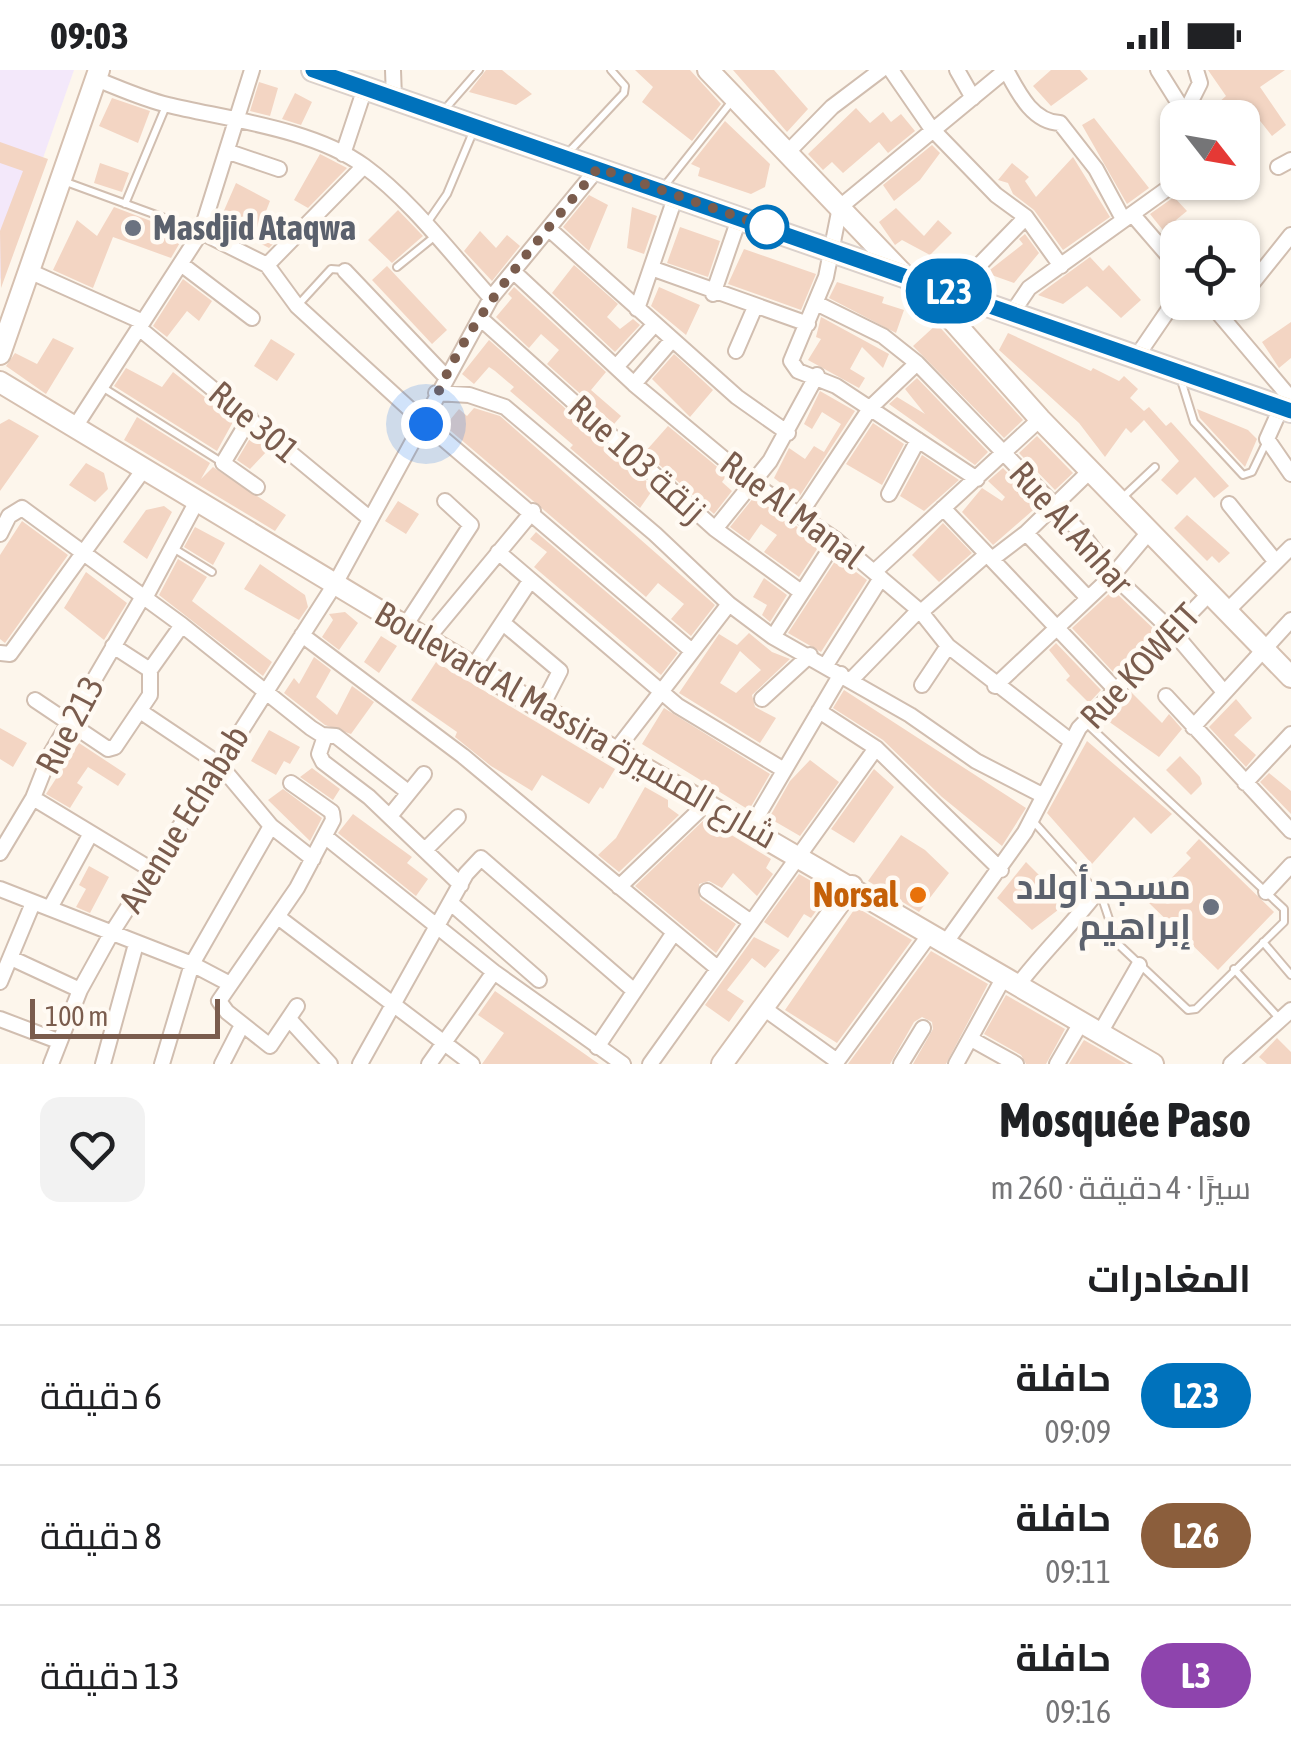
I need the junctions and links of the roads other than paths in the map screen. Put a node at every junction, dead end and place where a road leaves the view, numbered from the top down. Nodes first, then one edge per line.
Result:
1 (252, 70) edge
2 (313, 70) edge
3 (393, 70) edge
4 (480, 70) edge
5 (611, 70) edge
6 (708, 70) edge
7 (882, 70) edge
8 (891, 70) edge
9 (958, 70) edge
10 (1006, 70) edge
11 (1158, 70) edge
12 (1196, 70) edge
13 (97, 75) edge
14 (364, 88) junction
15 (737, 97) junction
16 (394, 98) junction
17 (973, 98) junction
18 (1177, 100) edge
19 (1192, 100) edge
20 (166, 104) junction
21 (441, 114) junction
22 (239, 117) junction
23 (475, 126) junction
24 (932, 128) junction
25 (229, 152) junction
26 (787, 153) junction
27 (343, 154) junction
28 (564, 156) junction
29 (364, 166) junction
30 (598, 168) junction
31 (279, 169) dead end
32 (60, 180) junction
33 (669, 193) junction
34 (1160, 194) edge
35 (126, 204) junction
36 (840, 207) junction
37 (1026, 217) junction
38 (1128, 217) junction
39 (739, 219) junction
40 (549, 229) junction
41 (430, 231) junction
42 (201, 232) junction
43 (1291, 236) edge
44 (1160, 248) edge
45 (834, 249) junction
46 (181, 264) junction
47 (267, 266) junction
48 (1061, 266) junction
49 (397, 267) dead end
50 (651, 268) junction
51 (29, 271) junction
52 (345, 271) joint
53 (514, 274) junction
54 (902, 274) junction
55 (1260, 275) edge
56 (954, 292) junction
57 (713, 294) junction
58 (491, 298) junction
59 (816, 303) junction
60 (298, 306) junction
61 (754, 307) junction
62 (637, 309) junction
63 (1012, 313) junction
64 (252, 318) dead end
65 (480, 318) junction
66 (1162, 320) edge
67 (1226, 320) edge
68 (808, 324) junction
69 (141, 325) junction
70 (654, 326) junction
71 (672, 340) junction
72 (736, 352) dead end
73 (0, 354) edge
74 (1138, 356) junction
75 (917, 363) junction
76 (616, 367) junction
77 (1178, 371) junction
78 (446, 376) junction
79 (817, 376) junction
80 (0, 382) edge
81 (634, 384) junction
82 (101, 386) junction
83 (436, 394) junction
84 (1288, 401) edge
85 (871, 407) junction
86 (250, 418) junction
87 (1040, 419) junction
88 (426, 424) junction
89 (75, 427) junction
90 (788, 433) junction
91 (1269, 436) junction
92 (918, 440) junction
93 (1004, 454) junction
94 (223, 462) junction
95 (1155, 466) dead end
96 (144, 469) junction
97 (1091, 470) junction
98 (1291, 474) edge
99 (977, 478) junction
100 (754, 484) junction
101 (257, 487) dead end
102 (889, 494) dead end
103 (1120, 500) junction
104 (198, 501) junction
105 (445, 501) dead end
106 (1229, 504) dead end
107 (1054, 506) junction
108 (943, 508) junction
109 (533, 511) junction
110 (800, 514) junction
111 (368, 518) junction
112 (716, 529) junction
113 (1149, 532) junction
114 (1026, 533) junction
115 (0, 534) edge
116 (836, 540) junction
117 (172, 547) junction
118 (1291, 547) edge
119 (80, 552) junction
120 (498, 552) junction
121 (990, 556) junction
122 (1276, 562) junction
123 (212, 572) dead end
124 (1113, 575) junction
125 (878, 576) junction
126 (530, 581) junction
127 (335, 584) junction
128 (801, 592) junction
129 (1208, 594) junction
130 (1087, 597) junction
131 (143, 599) junction
132 (729, 604) junction
133 (920, 611) junction
134 (1227, 611) junction
135 (1291, 620) edge
136 (502, 622) junction
137 (182, 625) junction
138 (405, 626) junction
139 (1056, 626) junction
140 (1174, 633) junction
141 (302, 635) junction
142 (773, 638) junction
143 (427, 639) junction
144 (113, 646) junction
145 (948, 646) junction
146 (1264, 651) junction
147 (0, 652) edge
148 (692, 652) junction
149 (810, 655) junction
150 (826, 665) junction
151 (473, 668) junction
152 (150, 670) junction
153 (846, 677) junction
154 (1291, 677) edge
155 (922, 685) dead end
156 (995, 686) junction
157 (665, 690) junction
158 (1116, 690) junction
159 (265, 691) junction
160 (1224, 692) junction
161 (1166, 696) dead end
162 (762, 699) dead end
163 (35, 700) dead end
164 (541, 708) junction
165 (140, 710) junction
166 (819, 711) junction
167 (1086, 723) junction
168 (69, 724) junction
169 (1193, 727) junction
170 (1291, 734) edge
171 (326, 736) junction
172 (1072, 742) junction
173 (617, 748) junction
174 (876, 748) junction
175 (219, 764) junction
176 (784, 770) junction
177 (424, 774) dead end
178 (1245, 783) junction
179 (292, 784) dead end
180 (408, 792) junction
181 (1042, 794) junction
182 (33, 798) junction
183 (707, 803) junction
184 (390, 816) junction
185 (458, 816) dead end
186 (1032, 820) junction
187 (271, 826) junction
188 (752, 827) junction
189 (1291, 831) edge
190 (90, 835) junction
191 (326, 838) junction
192 (426, 849) junction
193 (0, 853) edge
194 (800, 857) junction
195 (313, 859) junction
196 (1291, 864) edge
197 (152, 870) junction
198 (1001, 870) junction
199 (461, 885) junction
200 (852, 886) junction
201 (619, 887) junction
202 (0, 889) edge
203 (707, 891) dead end
204 (1097, 892) junction
205 (1266, 892) junction
206 (33, 902) junction
207 (452, 904) junction
208 (50, 908) junction
209 (278, 917) junction
210 (751, 922) junction
211 (439, 929) junction
212 (111, 934) junction
213 (673, 934) junction
214 (938, 938) junction
215 (1263, 942) junction
216 (136, 944) junction
217 (11, 958) junction
218 (192, 964) junction
219 (1139, 965) junction
220 (716, 966) junction
221 (1234, 969) junction
222 (494, 972) junction
223 (1291, 975) edge
224 (539, 980) dead end
225 (1012, 981) junction
226 (0, 982) edge
227 (230, 984) junction
228 (632, 989) junction
229 (80, 990) junction
230 (394, 1004) junction
231 (762, 1007) junction
232 (1288, 1013) edge
233 (0, 1019) edge
234 (242, 1025) junction
235 (1091, 1027) junction
236 (923, 1028) dead end
237 (971, 1039) junction
238 (58, 1041) junction
239 (444, 1042) junction
240 (597, 1047) junction
241 (836, 1062) edge
242 (50, 1064) edge
243 (103, 1064) edge
244 (162, 1064) edge
245 (222, 1064) edge
246 (330, 1064) edge
247 (360, 1064) edge
248 (429, 1064) edge
249 (472, 1064) edge
250 (622, 1064) edge
251 (650, 1064) edge
252 (722, 1064) edge
253 (902, 1064) edge
254 (956, 1064) edge
255 (1016, 1064) edge
256 (1057, 1064) edge
257 (1154, 1064) edge
258 (1231, 1064) edge

1 - 22 street
2 - 14 main road
3 - 16 street
4 - 21 lane
5 - 28 lane
6 - 15 main road
7 - 26 street
8 - 24 street
9 - 17 street
10 - 17 street
10 - 38 street
11 - 18 street
12 - 19 street
13 - 20 street
13 - 32 main road
14 - 16 main road
14 - 27 street
15 - 26 main road
15 - 33 lane
16 - 21 main road
17 - 24 street
20 - 22 street
20 - 35 lane
21 - 23 main road
22 - 25 street
22 - 27 street
23 - 28 main road
23 - 41 lane
24 - 36 street
24 - 37 street
25 - 31 street
25 - 42 street
26 - 36 main road
27 - 29 street
28 - 30 main road
29 - 41 street
29 - 47 street
30 - 33 main road
30 - 40 street, Avenue Echabab
32 - 35 lane
32 - 51 main road
33 - 39 main road
33 - 50 street
34 - 38 street
35 - 42 lane
36 - 45 street
36 - 54 main road
37 - 48 street
37 - 56 street
38 - 44 street
38 - 48 street
39 - 45 main road
39 - 57 street
40 - 53 street, Avenue Echabab
40 - 62 street
41 - 49 lane
41 - 58 street
42 - 46 street
42 - 47 street
43 - 55 street
45 - 54 main road
45 - 59 street
46 - 64 street
46 - 69 street
47 - 60 street
48 - 63 street
50 - 57 street
50 - 62 street
51 - 69 street, Rue 301
51 - 73 main road
52 - 60 lane
52 - 78 street
53 - 58 street, Avenue Echabab
53 - 76 street, Rue Al Manal
54 - 56 main road
54 - 87 main road
56 - 63 main road
57 - 61 street
58 - 65 street, Avenue Echabab
59 - 68 street
59 - 75 street, Rue Al Anhar
60 - 88 street
61 - 68 street
61 - 72 street
62 - 70 street
63 - 74 main road
65 - 78 street, Avenue Echabab
65 - 112 street, Rue 103 زنقة
66 - 74 street
67 - 84 street
68 - 79 street
69 - 82 street
69 - 86 street, Rue 301
70 - 71 street
70 - 76 street
71 - 81 street
71 - 90 street
74 - 77 main road
75 - 85 street
75 - 93 street, Rue Al Anhar
76 - 81 street, Rue Al Manal
77 - 84 main road
77 - 91 lane
78 - 83 street, Avenue Echabab
79 - 85 street
79 - 90 street
80 - 89 main road, Boulevard Al Massira شارع المسيرة
81 - 100 street, Rue Al Manal
82 - 89 street
82 - 94 lane
83 - 88 street, Avenue Echabab
83 - 132 street
84 - 91 street
85 - 92 street
85 - 110 street
86 - 94 street
86 - 111 street, Rue 301
87 - 93 street
87 - 97 main road
88 - 109 street
88 - 111 street, Avenue Echabab
89 - 96 main road, Boulevard Al Massira شارع المسيرة
90 - 100 street
91 - 98 street
92 - 99 street
92 - 102 street
93 - 99 street
93 - 107 street, Rue Al Anhar
94 - 101 street
95 - 103 lane
96 - 104 main road, Boulevard Al Massira شارع المسيرة
96 - 119 street
97 - 103 main road
97 - 107 street
99 - 108 street
100 - 110 street, Rue Al Manal
100 - 112 street
103 - 113 main road
104 - 117 street, Rue 213
104 - 127 main road, Boulevard Al Massira شارع المسيرة
105 - 138 street
106 - 122 street
107 - 114 street
107 - 124 street, Rue Al Anhar
108 - 121 street
108 - 125 street
109 - 120 street
109 - 148 street
110 - 116 street, Rue Al Manal
111 - 127 street, Avenue Echabab
112 - 128 street, Rue 103 زنقة
113 - 124 street
113 - 129 main road
114 - 121 street
114 - 130 street
115 - 119 street
116 - 125 street, Rue Al Manal
116 - 128 street
117 - 123 lane
117 - 131 street, Rue 213
118 - 122 street
119 - 131 street
119 - 147 street
120 - 126 street
120 - 143 street
121 - 133 street
121 - 139 street
122 - 134 street
124 - 130 street
124 - 140 street, Rue Al Anhar
125 - 133 street, Rue Al Manal
125 - 150 street
126 - 136 street
126 - 157 street
127 - 138 main road, Boulevard Al Massira شارع المسيرة
127 - 141 street, Avenue Echabab
128 - 142 street
129 - 134 main road
129 - 140 street, Rue KOWEIT
130 - 139 street
131 - 137 street
131 - 144 street, Rue 213
132 - 142 street
132 - 148 street
133 - 145 street, Rue Al Manal
133 - 153 street
134 - 146 main road
135 - 146 street
136 - 151 street
136 - 164 street
137 - 152 street
137 - 159 street
138 - 143 main road, Boulevard Al Massira شارع المسيرة
139 - 156 street
139 - 158 street
140 - 158 street, Rue KOWEIT
140 - 160 street, Rue Al Anhar
141 - 159 street, Avenue Echabab
141 - 201 street
142 - 149 street
143 - 151 main road, Boulevard Al Massira شارع المسيرة
144 - 152 street
144 - 168 street, Rue 213
145 - 155 street
145 - 156 street, Rue Al Manal
146 - 154 main road
146 - 160 street
148 - 157 street
149 - 150 street
149 - 162 street
150 - 153 street
151 - 164 main road, Boulevard Al Massira شارع المسيرة
152 - 165 street
153 - 166 street
153 - 181 street
156 - 172 street, Rue Al Manal
157 - 173 street
157 - 176 street
158 - 167 street, Rue KOWEIT
159 - 171 street
159 - 175 street, Avenue Echabab
160 - 169 street
161 - 169 street
163 - 168 street
164 - 173 main road, Boulevard Al Massira شارع المسيرة
165 - 168 street
165 - 175 street
166 - 174 street
166 - 176 street
167 - 172 street, Rue KOWEIT
167 - 205 lane
168 - 182 street, Rue 213
169 - 178 street
170 - 178 street
171 - 180 street
171 - 184 street
172 - 181 street, Rue KOWEIT
173 - 183 main road, Boulevard Al Massira شارع المسيرة
174 - 194 street
174 - 198 street
175 - 187 street
175 - 197 street, Avenue Echabab
176 - 188 street
177 - 180 street
178 - 189 street
179 - 191 street
180 - 184 street
181 - 186 street, Rue KOWEIT
182 - 190 street
182 - 193 street, Rue 213
183 - 188 main road, Boulevard Al Massira شارع المسيرة
183 - 201 street
184 - 192 street
185 - 192 street
186 - 198 street, Rue KOWEIT
186 - 204 lane
187 - 195 street
187 - 218 street
188 - 194 main road, Boulevard Al Massira شارع المسيرة
190 - 197 street
190 - 208 street
191 - 195 street
191 - 211 street
192 - 199 street
194 - 200 main road, Boulevard Al Massira شارع المسيرة
194 - 210 street
195 - 209 street
196 - 205 street
197 - 212 street, Avenue Echabab
198 - 214 street, Rue KOWEIT
199 - 207 street
199 - 228 street
200 - 214 main road, Boulevard Al Massira شارع المسيرة
200 - 231 main road
201 - 213 street
202 - 206 street
203 - 210 street
204 - 219 lane
204 - 225 street
205 - 215 lane
206 - 208 street
206 - 217 street
207 - 211 street
207 - 224 street
208 - 212 street
209 - 227 street
209 - 230 street
210 - 220 street
211 - 222 street
211 - 230 street
212 - 216 street
212 - 229 street, Avenue Echabab
213 - 220 street
213 - 228 street
214 - 225 main road, Boulevard Al Massira شارع المسيرة
214 - 241 street, Rue KOWEIT
215 - 221 lane
215 - 223 lane
216 - 218 street
216 - 243 street
217 - 226 street
217 - 229 street
218 - 227 street
218 - 244 street
219 - 221 lane
219 - 235 street
220 - 251 street
221 - 232 lane
222 - 239 street
222 - 240 street
225 - 235 main road, Boulevard Al Massira شارع المسيرة
225 - 237 street
227 - 234 street
228 - 240 street
229 - 238 street, Avenue Echabab
230 - 239 street
230 - 247 street
231 - 241 street
231 - 252 main road
232 - 258 street
233 - 238 street
234 - 245 street
234 - 246 street
235 - 256 street
235 - 257 main road, Boulevard Al Massira شارع المسيرة
236 - 253 street
237 - 254 street
237 - 255 street
238 - 242 street, Avenue Echabab
239 - 248 street
239 - 249 street
240 - 250 street

